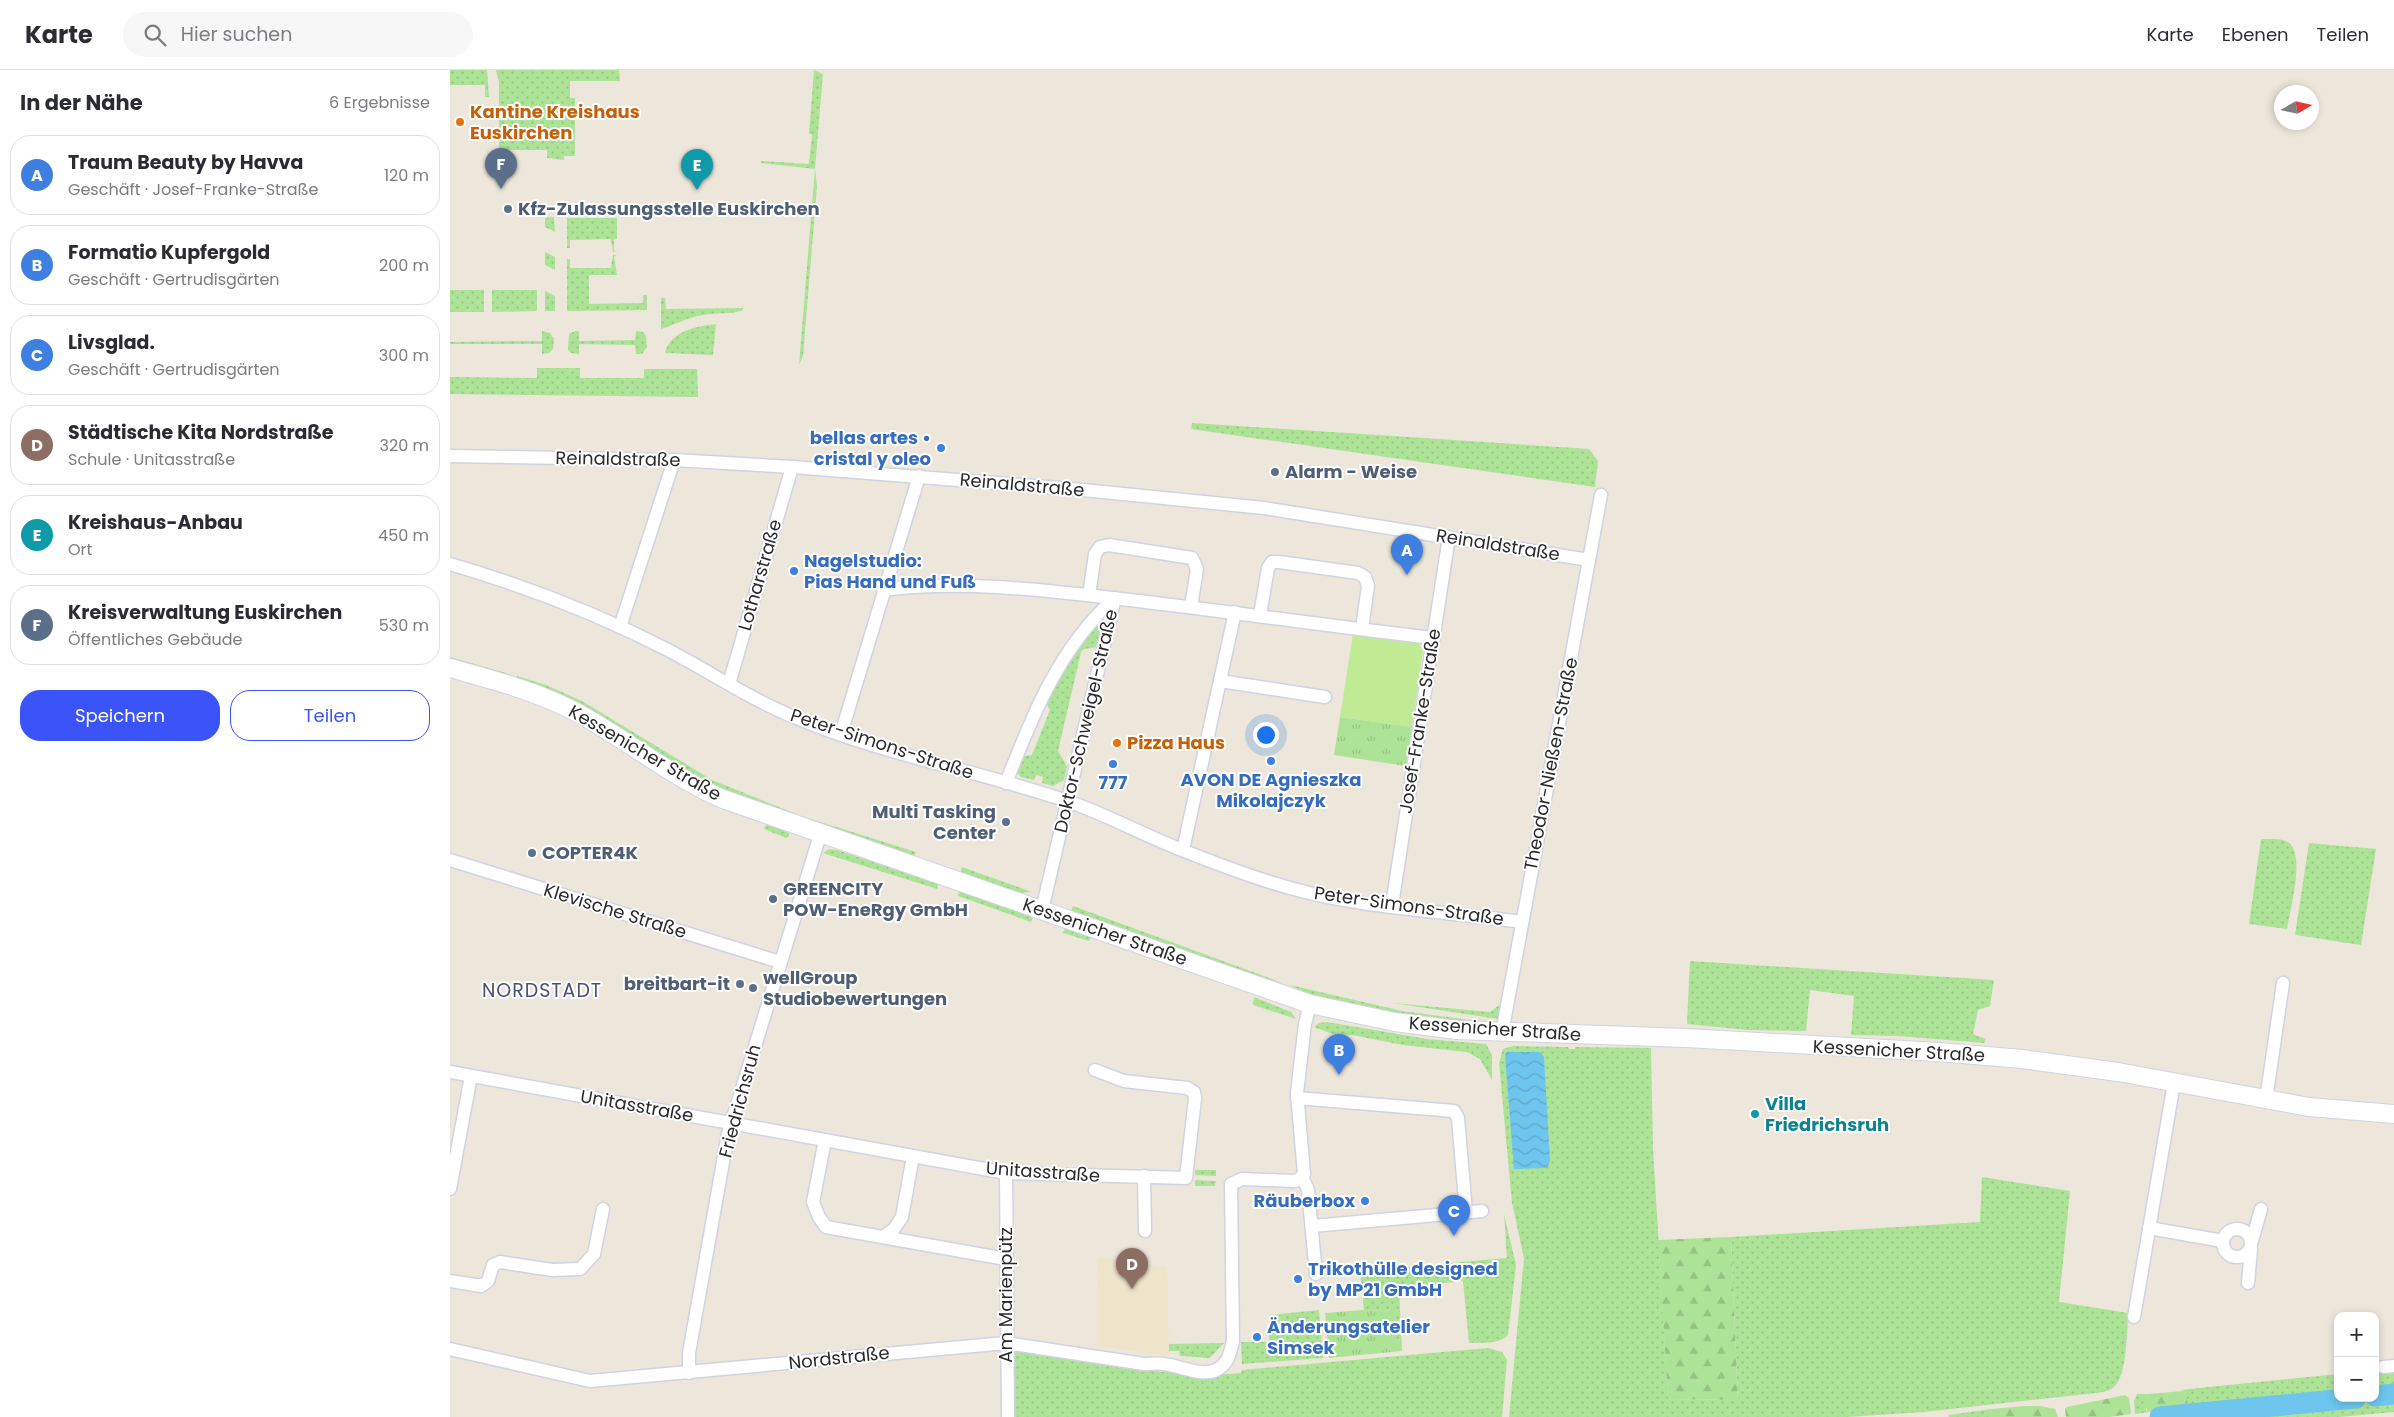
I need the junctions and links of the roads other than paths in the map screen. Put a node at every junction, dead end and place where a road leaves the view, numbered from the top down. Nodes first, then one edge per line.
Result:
1 (450, 456) edge
2 (674, 460) junction
3 (792, 466) junction
4 (919, 476) junction
5 (1601, 495) dead end
6 (1448, 537) junction
7 (1589, 560) junction
8 (450, 564) edge
9 (883, 590) junction
10 (1089, 595) junction
11 (1114, 598) junction
12 (1191, 607) junction
13 (1235, 612) junction
14 (1260, 615) junction
15 (620, 627) junction
16 (1362, 628) junction
17 (1433, 638) junction
18 (450, 668) edge
19 (1220, 681) junction
20 (729, 684) junction
21 (1325, 697) dead end
22 (841, 734) junction
23 (1006, 783) junction
24 (1067, 801) junction
25 (820, 835) junction
26 (1183, 850) junction
27 (450, 860) edge
28 (1392, 906) junction
29 (1042, 910) junction
30 (1522, 922) junction
31 (780, 962) junction
32 (2283, 983) dead end
33 (1310, 1004) junction
34 (1502, 1033) junction
35 (1095, 1070) dead end
36 (450, 1072) edge
37 (471, 1076) junction
38 (2174, 1083) junction
39 (1297, 1098) junction
40 (2266, 1100) junction
41 (2394, 1114) edge
42 (731, 1123) junction
43 (825, 1140) junction
44 (913, 1156) junction
45 (1006, 1173) junction
46 (1144, 1176) junction
47 (1302, 1176) junction
48 (450, 1190) edge
49 (603, 1209) dead end
50 (2261, 1210) dead end
51 (1482, 1211) dead end
52 (1466, 1212) junction
53 (1312, 1226) junction
54 (2149, 1228) junction
55 (1145, 1231) dead end
56 (883, 1237) junction
57 (2223, 1241) junction
58 (2251, 1245) junction
59 (1006, 1259) junction
60 (1316, 1274) dead end
61 (450, 1281) edge
62 (2248, 1283) dead end
63 (2134, 1317) dead end
64 (1006, 1343) junction
65 (450, 1349) edge
66 (689, 1373) junction
67 (1008, 1417) edge

1 - 2 street, Reinaldstraße
2 - 3 street, Reinaldstraße
2 - 15 street
3 - 4 street, Reinaldstraße
3 - 20 street, Lotharstraße
4 - 6 street, Reinaldstraße
4 - 9 street
5 - 7 street, Theodor-Nießen-Straße
6 - 7 street, Reinaldstraße
6 - 17 street, Josef-Franke-Straße
7 - 30 street, Theodor-Nießen-Straße
8 - 15 street, Peter-Simons-Straße
9 - 10 street
9 - 22 street
10 - 11 street
10 - 12 street
11 - 12 street
11 - 23 street, Doktor-Schweigel-Straße
11 - 24 street, Doktor-Schweigel-Straße
12 - 13 street
13 - 14 street
13 - 19 street
14 - 16 street
14 - 16 street
15 - 20 street, Peter-Simons-Straße
16 - 17 street
17 - 28 street, Josef-Franke-Straße
18 - 25 main road, Kessenicher Straße
19 - 21 street
19 - 26 street
20 - 22 street, Peter-Simons-Straße
22 - 23 street, Peter-Simons-Straße
23 - 24 street, Peter-Simons-Straße
24 - 26 street, Peter-Simons-Straße
24 - 29 street, Doktor-Schweigel-Straße
25 - 29 main road, Kessenicher Straße
25 - 31 street, Friedrichsruh
26 - 28 street, Peter-Simons-Straße
27 - 31 street, Klevische Straße
28 - 30 street, Peter-Simons-Straße
29 - 33 main road, Kessenicher Straße
30 - 34 street, Theodor-Nießen-Straße
31 - 42 street, Friedrichsruh
32 - 40 street
33 - 34 main road, Kessenicher Straße
33 - 39 street
34 - 38 main road, Kessenicher Straße
35 - 46 street, Unitasstraße
36 - 37 street, Unitasstraße
37 - 42 street, Unitasstraße
37 - 48 street
38 - 40 main road, Kessenicher Straße
38 - 54 street
39 - 47 street
39 - 52 street
40 - 41 main road, Kessenicher Straße
42 - 43 street, Unitasstraße
42 - 66 street, Friedrichsruh
43 - 44 street, Unitasstraße
43 - 56 street
44 - 45 street, Unitasstraße
44 - 56 street
45 - 46 street, Unitasstraße
45 - 59 street, Am Marienpütz
46 - 55 street
47 - 53 street
47 - 64 street, Nordstraße
49 - 61 street
50 - 58 street
51 - 52 street
52 - 53 street
53 - 60 street
54 - 57 street
54 - 63 street
56 - 59 street
57 - 58 street
57 - 58 street
58 - 62 street
59 - 64 street, Am Marienpütz
64 - 66 street, Nordstraße
64 - 67 street, Am Marienpütz
65 - 66 street, Nordstraße

